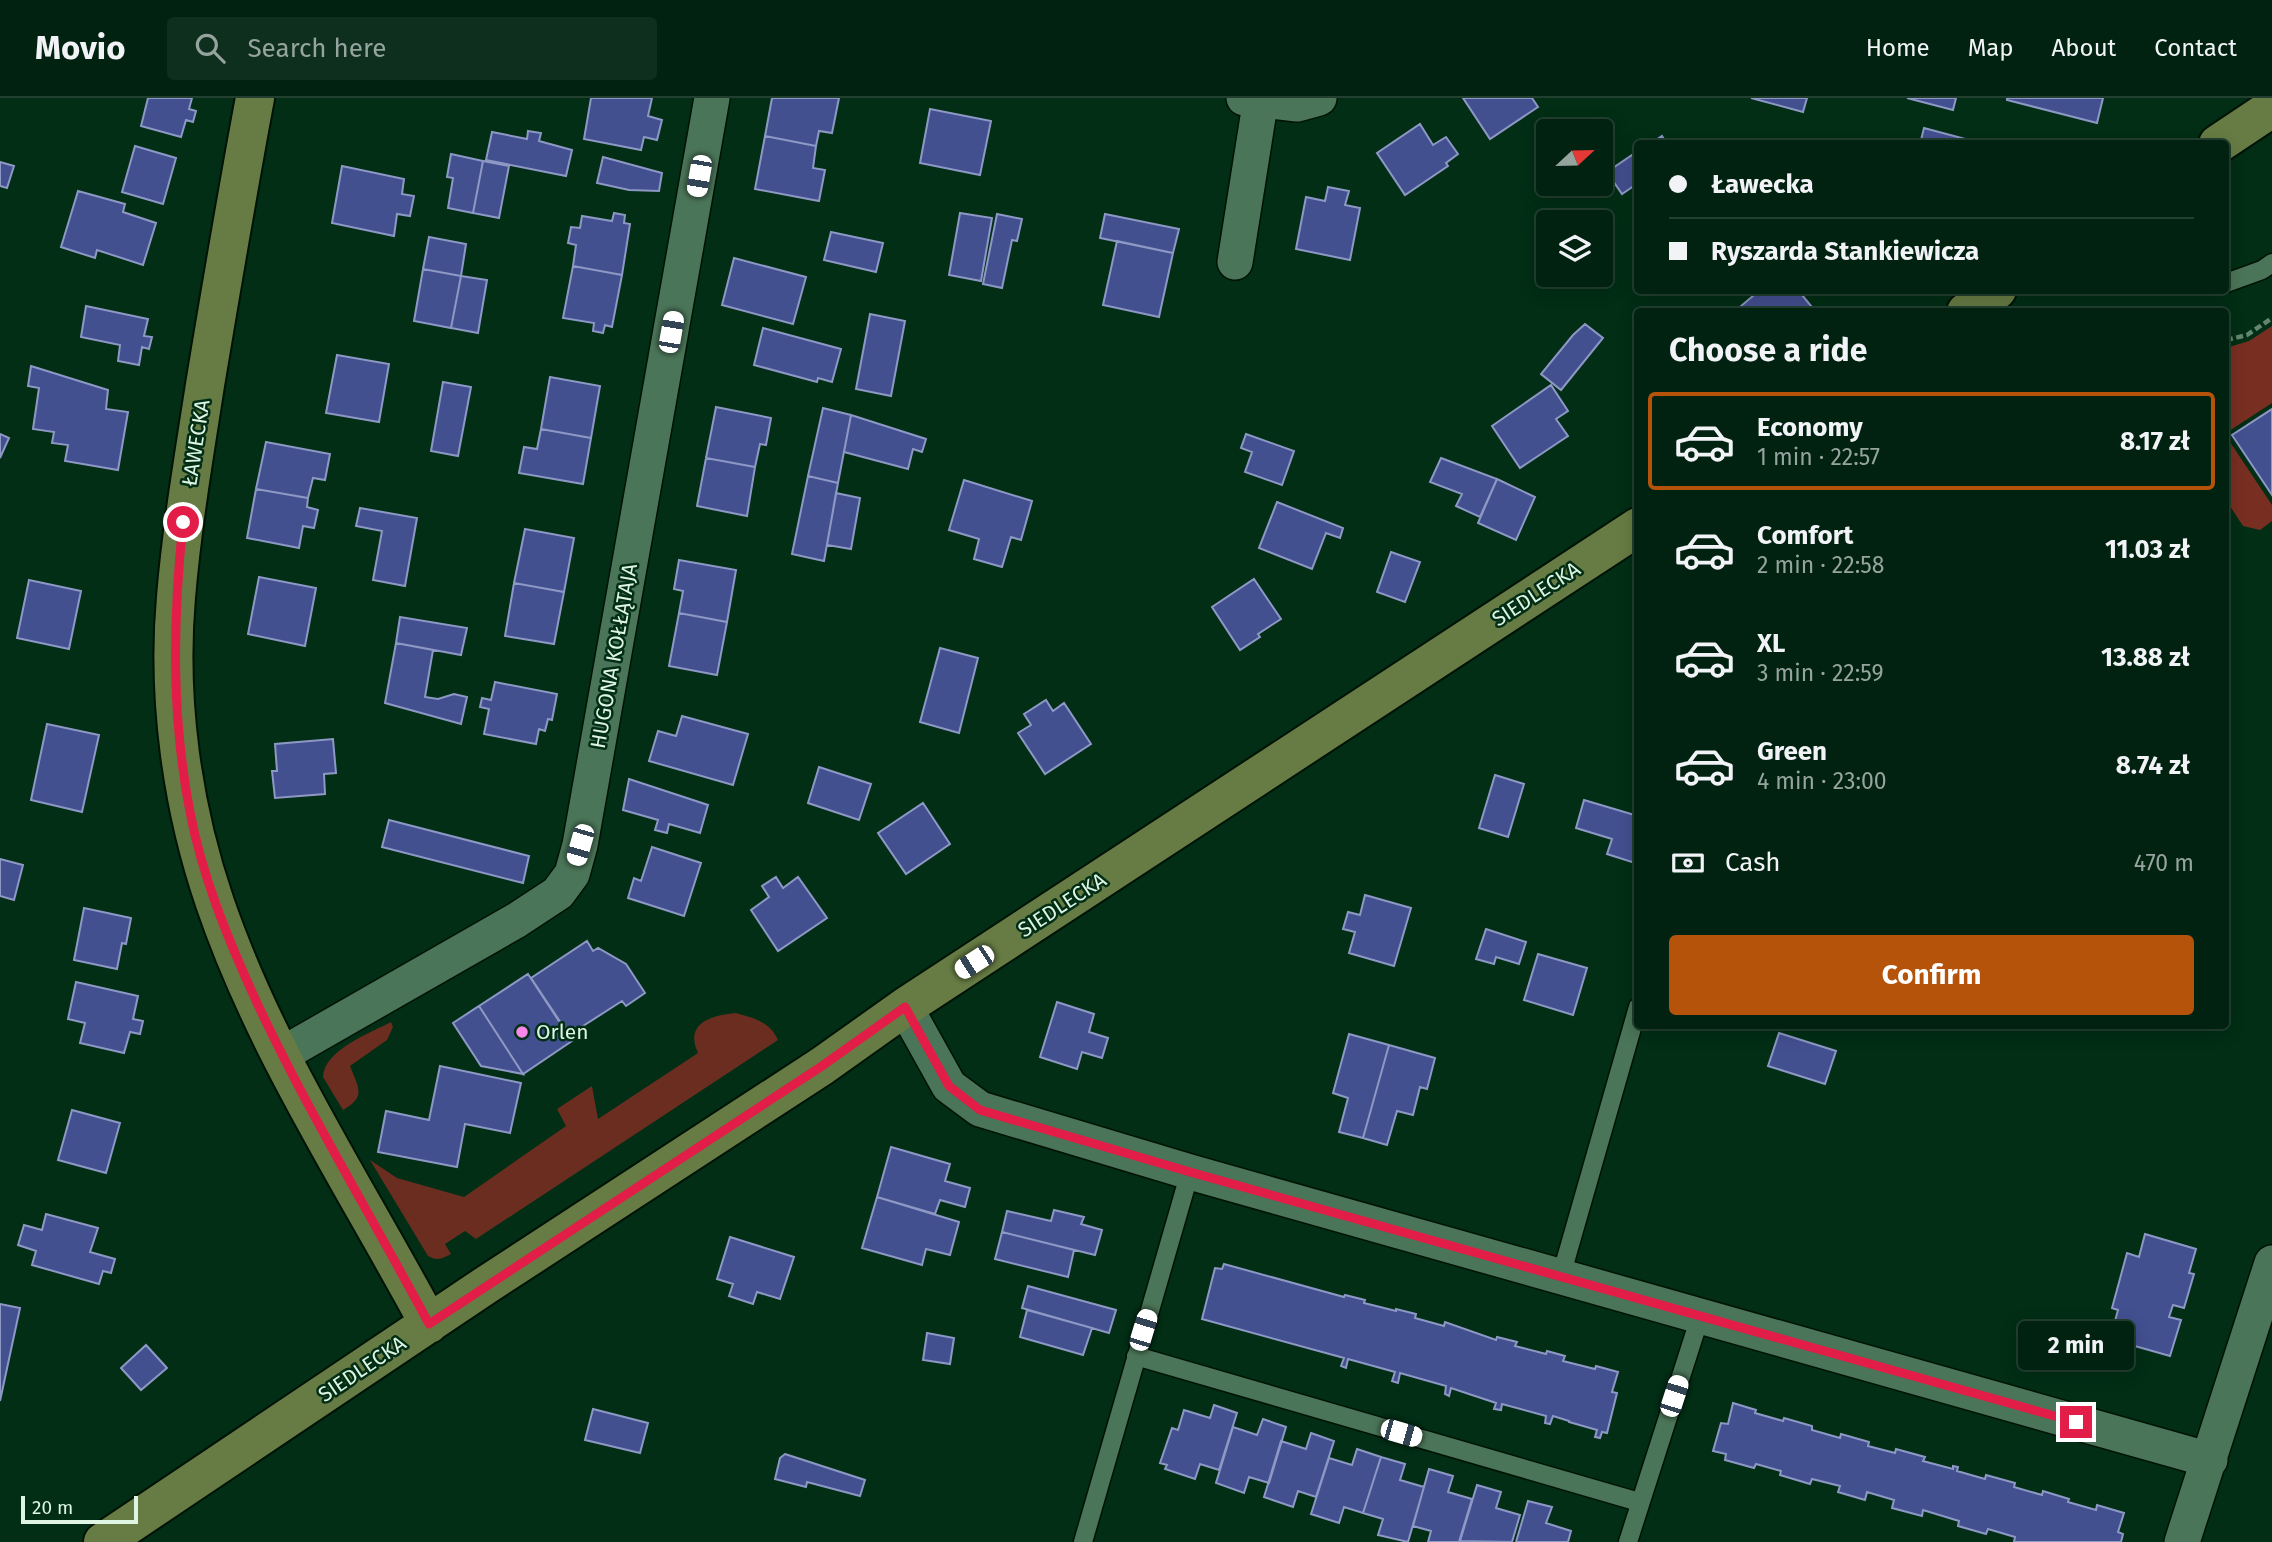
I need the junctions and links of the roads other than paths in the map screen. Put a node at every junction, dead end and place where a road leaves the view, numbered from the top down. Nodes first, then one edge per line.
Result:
1 (255, 98) edge
2 (712, 98) edge
3 (1319, 98) edge
4 (1255, 99) edge
5 (2272, 108) edge
6 (2224, 140) edge
7 (1235, 262) dead end
8 (2272, 263) edge
9 (2229, 282) edge
10 (1991, 294) edge
11 (1972, 308) edge
12 (1634, 530) edge
13 (905, 1007) junction
14 (1634, 1021) edge
15 (281, 1055) junction
16 (1190, 1172) junction
17 (2272, 1263) edge
18 (1561, 1276) junction
19 (1700, 1317) junction
20 (429, 1324) junction
21 (1136, 1356) junction
22 (2210, 1460) junction
23 (1639, 1502) junction
24 (103, 1542) edge
25 (1083, 1542) edge
26 (1628, 1542) edge
27 (2182, 1542) edge

1 - 15 main road, ŁAWECKA
2 - 15 street, HUGONA KOŁŁĄTAJA
3 - 4 street
4 - 7 street
5 - 6 main road
8 - 9 lane
10 - 11 main road
12 - 13 main road, SIEDLECKA
13 - 16 street
13 - 20 main road, SIEDLECKA
14 - 18 lane
15 - 20 main road, ŁAWECKA
16 - 18 street
16 - 21 lane
17 - 22 street
18 - 19 street
19 - 22 street
19 - 23 lane
20 - 24 main road, SIEDLECKA
21 - 23 lane
21 - 25 lane
22 - 27 street
23 - 26 lane

